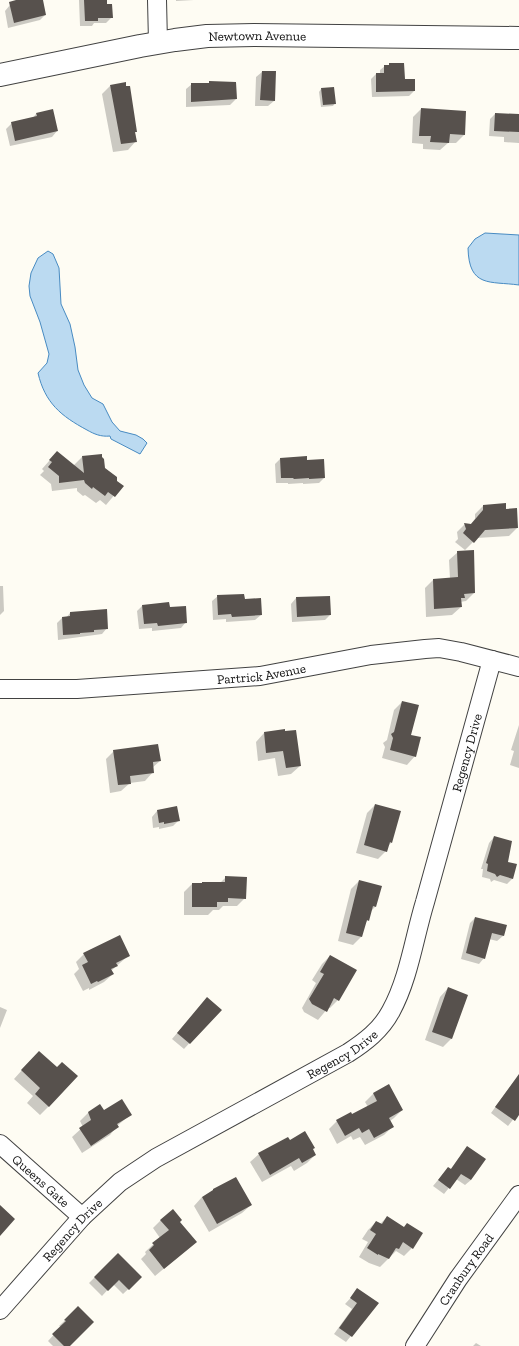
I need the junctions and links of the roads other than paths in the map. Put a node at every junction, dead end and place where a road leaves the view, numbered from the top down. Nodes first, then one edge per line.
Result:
1 (157, 0) edge
2 (519, 38) edge
3 (158, 42) junction
4 (0, 75) edge
5 (492, 660) junction
6 (519, 667) edge
7 (0, 689) edge
8 (0, 1144) edge
9 (519, 1195) edge
10 (82, 1217) junction
11 (0, 1310) edge
12 (415, 1346) edge

1 - 3 street
2 - 3 street, Newtown Avenue
3 - 4 street, Newtown Avenue
5 - 6 street, Partrick Avenue
5 - 7 street, Partrick Avenue
5 - 10 street, Regency Drive
8 - 10 street, Queens Gate
9 - 12 street, Cranbury Road
10 - 11 street, Regency Drive

